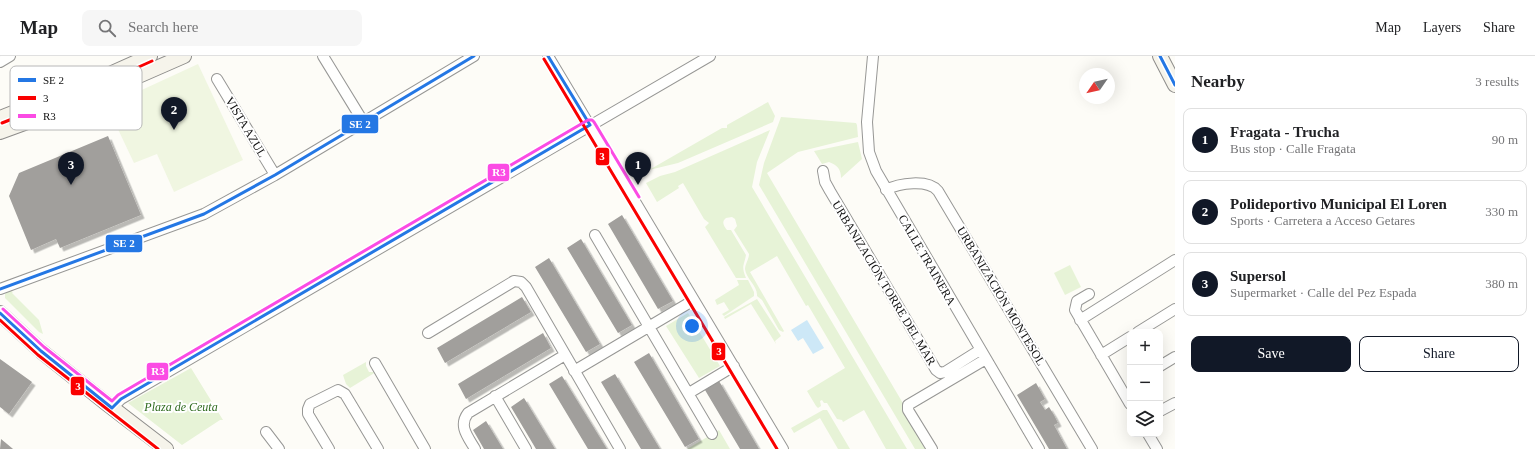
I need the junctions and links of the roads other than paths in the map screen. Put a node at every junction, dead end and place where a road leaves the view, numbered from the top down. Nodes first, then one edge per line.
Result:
1 (10, 56) edge
2 (150, 56) edge
3 (184, 56) edge
4 (323, 56) edge
5 (548, 56) edge
6 (710, 56) edge
7 (873, 56) edge
8 (1160, 56) edge
9 (470, 57) edge
10 (0, 62) edge
11 (128, 66) edge
12 (142, 74) edge
13 (217, 79) dead end
14 (1175, 85) edge
15 (10, 114) edge
16 (0, 118) edge
17 (364, 123) junction
18 (590, 125) junction
19 (10, 128) edge
20 (0, 132) edge
21 (823, 171) dead end
22 (275, 175) junction
23 (886, 190) junction
24 (595, 235) dead end
25 (1175, 260) edge
26 (0, 289) edge
27 (1089, 294) dead end
28 (694, 300) junction
29 (1175, 309) edge
30 (0, 313) edge
31 (1080, 320) junction
32 (649, 326) junction
33 (1143, 329) edge
34 (428, 333) dead end
35 (1127, 339) edge
36 (565, 355) junction
37 (983, 355) junction
38 (1101, 355) junction
39 (1175, 357) edge
40 (375, 363) dead end
41 (1162, 365) edge
42 (734, 366) junction
43 (574, 371) junction
44 (1126, 387) edge
45 (689, 393) junction
46 (495, 396) junction
47 (1129, 401) edge
48 (1175, 402) edge
49 (112, 408) junction
50 (1163, 410) edge
51 (266, 432) dead end
52 (712, 434) dead end
53 (1150, 437) edge
54 (166, 449) edge
55 (279, 449) edge
56 (329, 449) edge
57 (378, 449) edge
58 (425, 449) edge
59 (475, 449) edge
60 (526, 449) edge
61 (620, 449) edge
62 (783, 449) edge
63 (932, 449) edge
64 (1039, 449) edge
65 (1092, 449) edge
66 (1157, 449) edge

1 - 10 street
2 - 11 street
3 - 12 street
4 - 17 street
5 - 18 street
6 - 18 street
7 - 23 street, CALLE TRAINERA
8 - 14 street
9 - 17 street
13 - 22 street, VISTA AZUL
15 - 16 street
17 - 22 street
18 - 28 street
18 - 49 street
19 - 20 street
21 - 37 street, URBANIZACIÓN TORRE DEL MAR
22 - 26 street
23 - 37 street, CALLE TRAINERA
23 - 65 street, URBANIZACIÓN MONTESOL
24 - 32 street
25 - 31 street
27 - 31 street
28 - 32 street
28 - 42 street
29 - 33 street
30 - 49 street
31 - 38 street
32 - 43 street
32 - 45 street
34 - 36 street
35 - 38 street
36 - 43 street
36 - 46 street
37 - 63 street
37 - 64 street, CALLE TRAINERA
38 - 44 street
39 - 41 street
40 - 58 street
42 - 45 street
42 - 62 street
43 - 61 street
44 - 47 street
45 - 52 street
46 - 59 street
46 - 60 street
48 - 50 street
49 - 54 street
51 - 55 street
53 - 66 street
56 - 57 street

